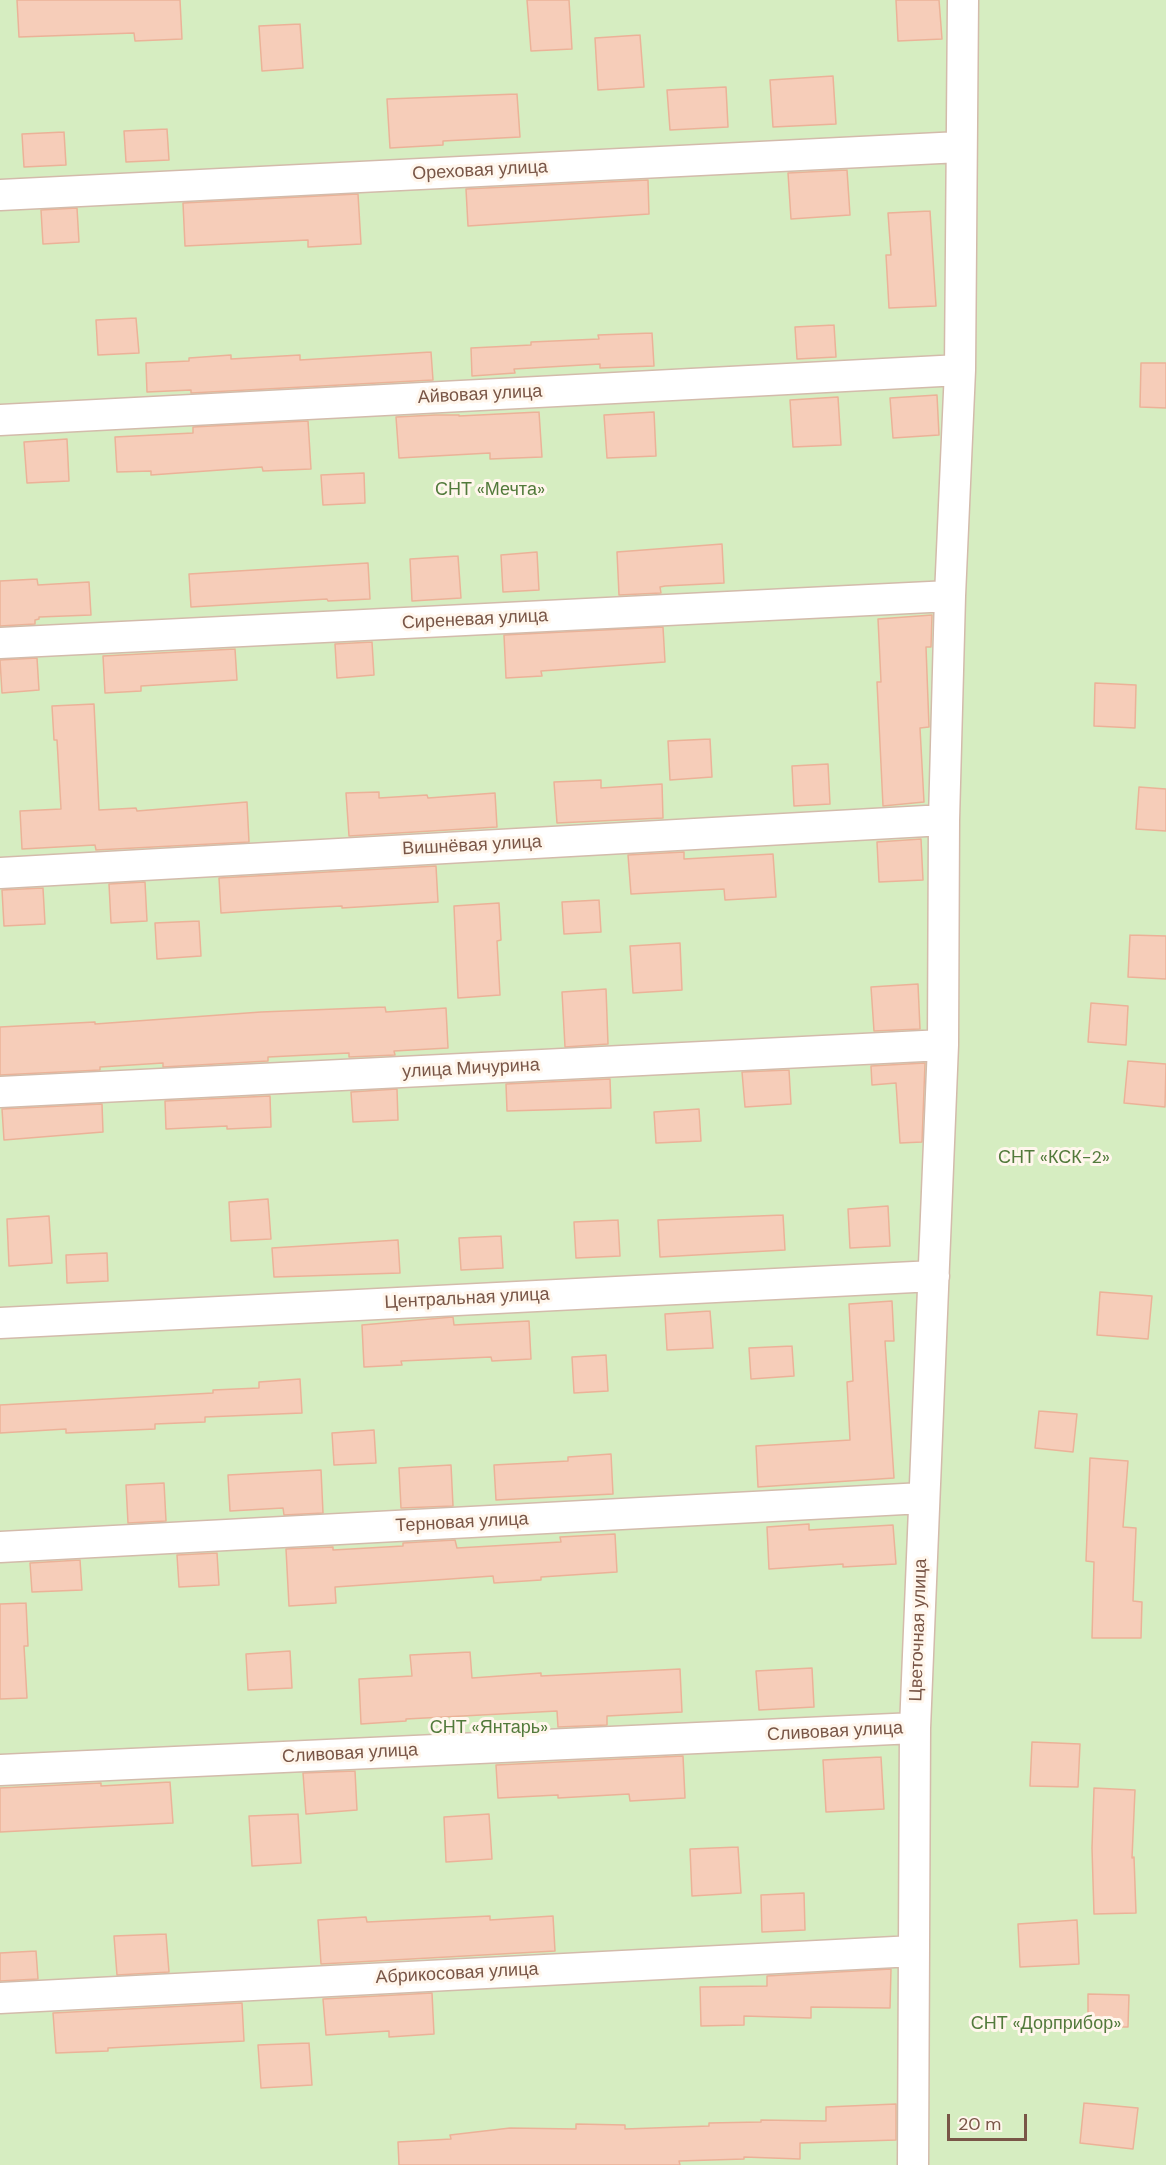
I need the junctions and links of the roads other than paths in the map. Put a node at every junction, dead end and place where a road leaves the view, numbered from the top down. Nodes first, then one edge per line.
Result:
1 (963, 0) edge
2 (960, 147) junction
3 (0, 195) edge
4 (960, 370) junction
5 (0, 420) edge
6 (950, 596) junction
7 (0, 643) edge
8 (944, 820) junction
9 (0, 873) edge
10 (943, 1045) junction
11 (0, 1092) edge
12 (934, 1276) junction
13 (0, 1323) edge
14 (923, 1498) junction
15 (0, 1547) edge
16 (915, 1728) junction
17 (0, 1770) edge
18 (914, 1951) junction
19 (0, 1998) edge
20 (914, 2165) edge

1 - 2 street, Цветочная улица
2 - 3 street, Ореховая улица
2 - 4 street, Цветочная улица
4 - 5 street, Айвовая улица
4 - 6 street, Цветочная улица
6 - 7 street, Сиреневая улица
6 - 8 street, Цветочная улица
8 - 9 street, Вишнёвая улица
8 - 10 street, Цветочная улица
10 - 11 street, улица Мичурина
10 - 12 street, Цветочная улица
12 - 13 street, Центральная улица
12 - 14 street, Цветочная улица
14 - 15 street, Терновая улица
14 - 16 street, Цветочная улица
16 - 17 street, Сливовая улица
16 - 18 street, Цветочная улица
18 - 19 street, Абрикосовая улица
18 - 20 street, Цветочная улица

